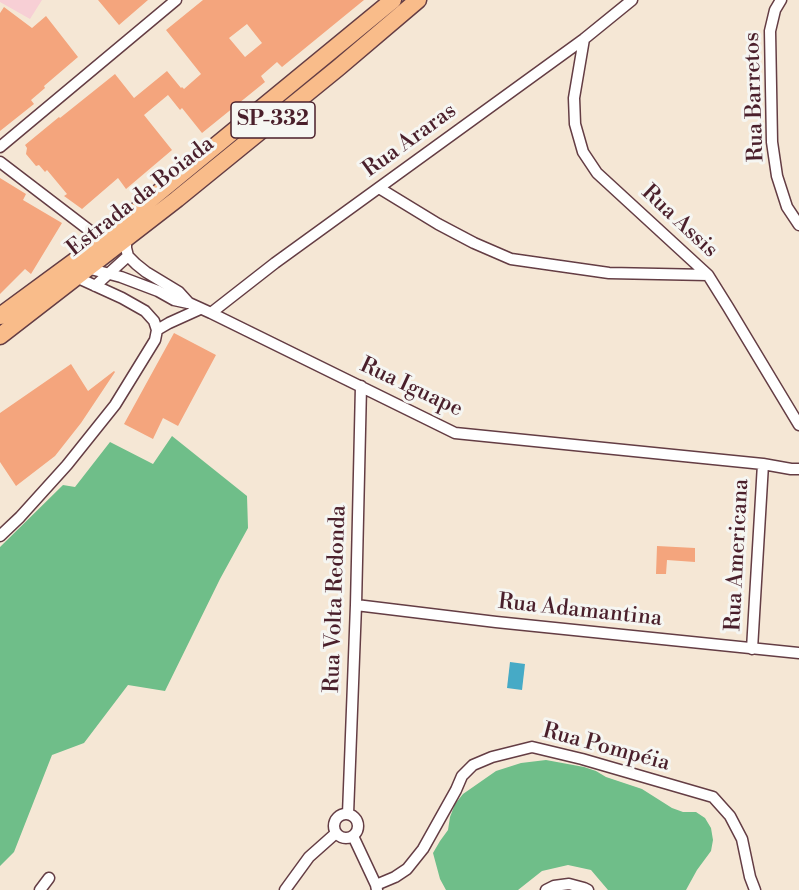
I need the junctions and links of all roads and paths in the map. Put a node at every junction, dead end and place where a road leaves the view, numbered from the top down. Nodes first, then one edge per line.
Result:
1 (176, 0) edge
2 (393, 0) edge
3 (418, 0) edge
4 (632, 0) edge
5 (781, 0) edge
6 (584, 39) junction
7 (0, 147) edge
8 (0, 162) edge
9 (379, 188) junction
10 (799, 225) edge
11 (126, 238) junction
12 (102, 240) junction
13 (128, 256) junction
14 (81, 272) junction
15 (109, 273) junction
16 (708, 275) junction
17 (95, 286) junction
18 (189, 303) junction
19 (200, 309) junction
20 (212, 313) junction
21 (0, 316) edge
22 (157, 330) junction
23 (0, 336) edge
24 (361, 386) junction
25 (799, 425) edge
26 (763, 464) junction
27 (799, 469) edge
28 (0, 536) edge
29 (356, 605) junction
30 (752, 649) junction
31 (799, 653) edge
32 (348, 814) junction
33 (336, 833) junction
34 (353, 836) junction
35 (49, 878) dead end
36 (377, 887) edge
37 (40, 890) edge
38 (285, 890) edge
39 (546, 890) edge
40 (588, 890) edge
41 (755, 890) edge

1 - 7 street
2 - 12 main road, Estrada da Boiada / SP-332
3 - 11 main road, Estrada da Boiada / SP-332
4 - 6 street, Rua Araras
5 - 10 street, Rua Barretos
6 - 9 street, Rua Araras
6 - 16 street, Rua Assis
8 - 12 street
9 - 16 street
9 - 20 street, Rua Araras
11 - 13 street
11 - 14 main road, Estrada da Boiada / SP-332
12 - 21 main road, Estrada da Boiada / SP-332
13 - 15 street
13 - 18 street, Rua Iguape
14 - 15 street
14 - 17 street
14 - 23 main road, Estrada da Boiada / SP-332
15 - 17 street
15 - 18 street
16 - 25 street, Rua Assis
17 - 22 street
18 - 19 street, Rua Iguape
19 - 20 street, Rua Iguape
19 - 22 street
20 - 24 street, Rua Iguape
22 - 28 street
24 - 26 street, Rua Iguape
24 - 29 street, Rua Volta Redonda
26 - 27 street, Rua Iguape
26 - 30 street, Rua Americana
29 - 30 street, Rua Adamantina
29 - 32 street, Rua Volta Redonda
30 - 31 street, Rua Adamantina
32 - 33 street
32 - 34 street
33 - 34 street
33 - 38 street
34 - 36 street
35 - 37 street
36 - 41 street, Rua Pompéia
39 - 40 street

